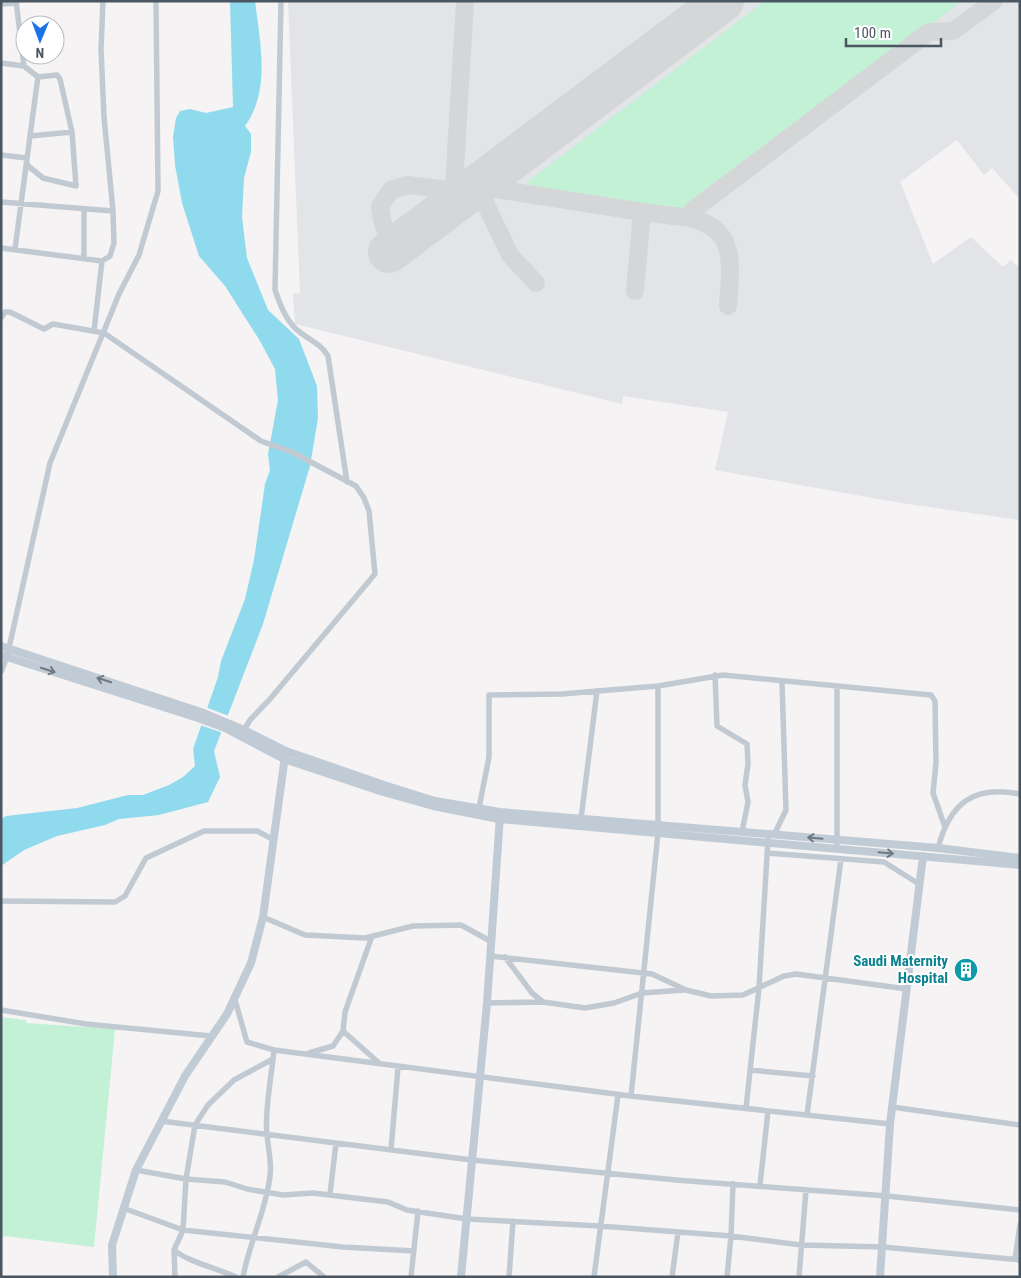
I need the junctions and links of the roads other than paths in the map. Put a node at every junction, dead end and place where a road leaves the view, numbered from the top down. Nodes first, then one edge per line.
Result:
1 (103, 1) edge
2 (156, 1) edge
3 (281, 1) edge
4 (17, 2) edge
5 (1, 4) edge
6 (1, 62) edge
7 (24, 66) junction
8 (38, 77) junction
9 (72, 132) junction
10 (30, 136) junction
11 (1, 155) edge
12 (27, 158) junction
13 (27, 165) junction
14 (1, 202) edge
15 (21, 203) junction
16 (84, 210) junction
17 (113, 211) junction
18 (1, 248) edge
19 (15, 249) junction
20 (84, 258) junction
21 (102, 262) junction
22 (1, 318) edge
23 (94, 331) junction
24 (104, 334) junction
25 (347, 482) junction
26 (4, 651) edge
27 (1, 672) edge
28 (715, 675) junction
29 (782, 682) junction
30 (658, 686) junction
31 (837, 686) junction
32 (597, 691) junction
33 (226, 725) junction
34 (244, 730) junction
35 (285, 755) junction
36 (1020, 794) edge
37 (479, 808) junction
38 (500, 815) junction
39 (582, 819) junction
40 (945, 827) junction
41 (658, 829) junction
42 (742, 832) junction
43 (770, 837) junction
44 (274, 840) junction
45 (837, 844) junction
46 (807, 846) junction
47 (938, 848) junction
48 (856, 850) junction
49 (767, 853) junction
50 (807, 855) junction
51 (923, 856) junction
52 (975, 858) junction
53 (1020, 858) edge
54 (841, 859) junction
55 (856, 860) junction
56 (1020, 865) edge
57 (919, 884) junction
58 (1, 902) edge
59 (263, 917) junction
60 (372, 936) junction
61 (492, 942) junction
62 (490, 956) junction
63 (505, 957) junction
64 (644, 973) junction
65 (826, 978) junction
66 (760, 988) junction
67 (907, 989) junction
68 (686, 990) junction
69 (642, 993) junction
70 (235, 1000) junction
71 (543, 1002) junction
72 (487, 1003) junction
73 (1, 1010) edge
74 (343, 1031) junction
75 (211, 1036) junction
76 (274, 1050) junction
77 (306, 1054) junction
78 (273, 1059) junction
79 (380, 1064) junction
80 (398, 1067) junction
81 (750, 1070) junction
82 (812, 1076) junction
83 (480, 1078) junction
84 (618, 1094) junction
85 (630, 1096) junction
86 (892, 1107) junction
87 (746, 1108) junction
88 (768, 1111) junction
89 (807, 1115) junction
90 (161, 1121) junction
91 (890, 1124) junction
92 (195, 1125) junction
93 (1020, 1125) edge
94 (266, 1134) junction
95 (336, 1143) junction
96 (391, 1150) junction
97 (472, 1160) junction
98 (136, 1170) junction
99 (607, 1173) junction
100 (186, 1179) junction
101 (733, 1184) junction
102 (760, 1185) junction
103 (806, 1190) junction
104 (267, 1193) junction
105 (330, 1194) junction
106 (887, 1196) junction
107 (123, 1208) junction
108 (1020, 1210) edge
109 (418, 1211) junction
110 (467, 1219) junction
111 (513, 1221) junction
112 (1020, 1225) edge
113 (600, 1226) junction
114 (183, 1230) junction
115 (678, 1232) junction
116 (254, 1236) junction
117 (731, 1236) junction
118 (801, 1246) junction
119 (883, 1247) junction
120 (174, 1250) junction
121 (414, 1251) junction
122 (1017, 1259) edge
123 (881, 1276) edge
124 (113, 1277) edge
125 (175, 1277) edge
126 (236, 1277) edge
127 (243, 1277) edge
128 (278, 1277) edge
129 (324, 1277) edge
130 (411, 1277) edge
131 (460, 1277) edge
132 (509, 1277) edge
133 (594, 1277) edge
134 (672, 1277) edge
135 (726, 1277) edge
136 (799, 1277) edge

1 - 17 street
2 - 24 street
3 - 25 street
4 - 5 street
4 - 7 street
6 - 7 street
7 - 8 street
8 - 9 street
8 - 10 street
9 - 10 street
9 - 13 street
10 - 12 street
11 - 12 street
12 - 13 street
13 - 15 street
14 - 15 street
15 - 16 street
15 - 19 street
16 - 17 street
16 - 20 street
17 - 21 street
18 - 19 street
19 - 20 street
20 - 21 street
21 - 23 street
22 - 23 street
23 - 24 street
24 - 25 street
24 - 26 street
25 - 34 street
26 - 27 street
26 - 33 street
28 - 29 street
28 - 30 street
28 - 42 street
29 - 31 street
29 - 43 street
30 - 32 street
30 - 41 street
31 - 40 street
31 - 45 street
32 - 37 street
32 - 39 street
33 - 34 street
33 - 35 street
34 - 35 street
35 - 37 street
35 - 38 street
35 - 44 street
36 - 40 street
37 - 38 street
38 - 39 street
38 - 41 street
38 - 61 street
39 - 41 street
40 - 47 street
41 - 42 street
41 - 43 street
41 - 64 street
42 - 43 street
45 -> 43 street
43 - 46 street
43 - 49 street
44 - 58 street
44 - 59 street
45 - 46 street
45 - 47 street
45 - 48 street
46 - 50 street
47 - 52 street
48 -> 51 street
48 - 55 street
49 - 50 street
49 - 66 street
50 - 54 street
51 - 52 street
51 - 57 street
52 - 53 street
52 - 56 street
54 - 55 street
54 - 65 street
55 - 57 street
57 - 67 street
59 - 60 street
59 - 70 street
60 - 61 street
60 - 74 street
61 - 62 street
62 - 63 street
62 - 72 street
63 - 64 street
63 - 71 street
64 - 68 street
64 - 69 street
65 - 66 street
65 - 67 street
65 - 82 street
66 - 68 street
66 - 81 street
67 - 86 street
68 - 69 street
69 - 71 street
69 - 85 street
70 - 75 street
70 - 76 street
71 - 72 street
72 - 83 street
73 - 75 street
74 - 77 street
74 - 79 street
75 - 90 street
76 - 77 street
76 - 78 street
77 - 79 street
78 - 92 street
78 - 94 street
79 - 80 street
80 - 83 street
80 - 96 street
81 - 82 street
81 - 87 street
82 - 89 street
83 - 84 street
83 - 97 street
84 - 85 street
84 - 99 street
85 - 87 street
86 - 91 street
86 - 93 street
87 - 88 street
88 - 89 street
88 - 102 street
89 - 91 street
90 - 92 street
90 - 98 street
91 - 106 street
92 - 94 street
92 - 100 street
94 - 95 street
94 - 104 street
95 - 96 street
95 - 105 street
96 - 97 street
97 - 99 street
97 - 110 street
98 - 100 street
98 - 107 street
99 - 101 street
99 - 113 street
100 - 104 street
100 - 114 street
101 - 102 street
101 - 117 street
102 - 103 street
103 - 106 street
103 - 118 street
104 - 105 street
104 - 116 street
105 - 109 street
106 - 108 street
106 - 119 street
107 - 114 street
107 - 124 street
109 - 110 street
109 - 121 street
110 - 111 street
110 - 131 street
111 - 113 street
111 - 132 street
112 - 122 street
113 - 115 street
113 - 133 street
114 - 116 street
114 - 120 street
115 - 117 street
115 - 134 street
116 - 121 street
116 - 127 street
117 - 118 street
117 - 135 street
118 - 119 street
118 - 136 street
119 - 122 street
119 - 123 street
120 - 125 street
120 - 126 street
121 - 130 street
128 - 129 street

